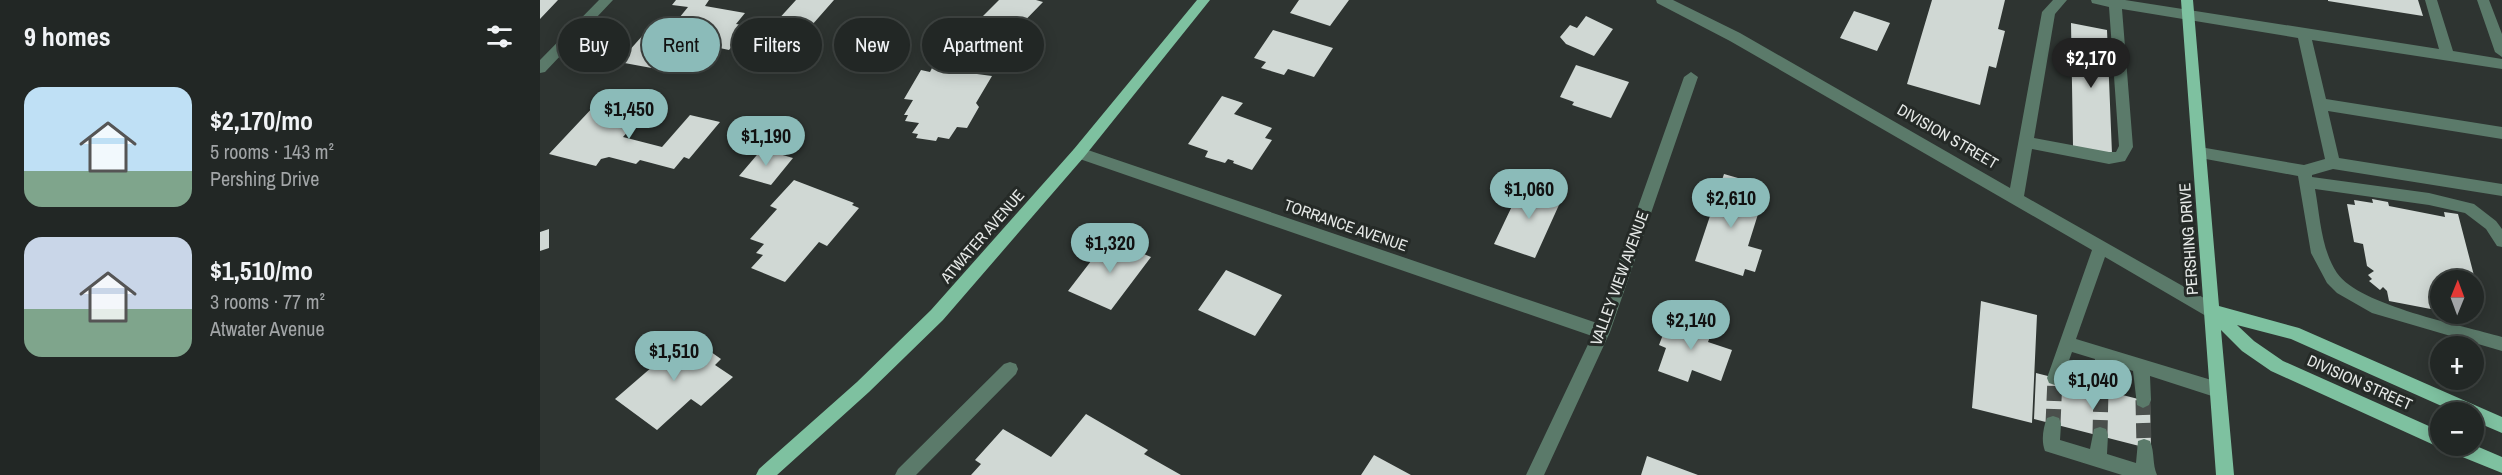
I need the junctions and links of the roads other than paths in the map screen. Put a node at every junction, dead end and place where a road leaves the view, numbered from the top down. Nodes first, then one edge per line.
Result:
1 (607, 0) edge
2 (1204, 0) edge
3 (1662, 0) edge
4 (2061, 0) edge
5 (2097, 0) edge
6 (2187, 0) edge
7 (2431, 0) edge
8 (2484, 0) edge
9 (2115, 3) junction
10 (2190, 16) junction
11 (2304, 34) junction
12 (2502, 52) edge
13 (2447, 55) junction
14 (2502, 64) edge
15 (540, 68) edge
16 (1691, 77) dead end
17 (2320, 104) junction
18 (2502, 133) edge
19 (2026, 142) junction
20 (1079, 153) junction
21 (2200, 153) junction
22 (2333, 163) junction
23 (2306, 177) junction
24 (2502, 190) edge
25 (2016, 198) junction
26 (2502, 241) edge
27 (2101, 247) junction
28 (2212, 311) junction
29 (1602, 332) junction
30 (2068, 344) junction
31 (2502, 344) edge
32 (2103, 356) junction
33 (2141, 368) junction
34 (1010, 369) dead end
35 (2055, 378) tunnel mouth
36 (2101, 390) tunnel mouth
37 (2218, 390) junction
38 (2142, 400) tunnel mouth
39 (2053, 424) tunnel mouth
40 (2502, 425) edge
41 (2100, 435) tunnel mouth
42 (2430, 435) edge
43 (2144, 447) tunnel mouth
44 (2480, 456) edge
45 (2098, 459) junction
46 (2502, 465) edge
47 (2146, 474) edge
48 (765, 475) edge
49 (904, 475) edge
50 (1535, 475) edge
51 (2225, 475) edge

1 - 15 street
2 - 20 main road, ATWATER AVENUE
3 - 25 street, DIVISION STREET
4 - 19 street
5 - 9 street
6 - 10 main road, PERSHING DRIVE
7 - 13 street
8 - 12 street
9 - 10 street
9 - 19 street
10 - 11 street
10 - 21 main road, PERSHING DRIVE
11 - 13 street
11 - 17 street
13 - 14 street
16 - 29 street, VALLEY VIEW AVENUE
17 - 18 street
17 - 22 street
19 - 25 street
20 - 29 street, TORRANCE AVENUE
20 - 48 main road, ATWATER AVENUE
21 - 23 street
21 - 28 main road, PERSHING DRIVE
22 - 23 street
22 - 24 street
23 - 26 street
23 - 31 street
25 - 27 street, DIVISION STREET
27 - 28 street, DIVISION STREET
27 - 30 street
28 - 37 main road, PERSHING DRIVE
28 - 40 main road, DIVISION STREET
28 - 42 main road, DIVISION STREET
29 - 50 street, VALLEY VIEW AVENUE
30 - 32 street
30 - 35 street
32 - 33 street
32 - 36 street
33 - 37 street
33 - 38 street
34 - 49 street
37 - 51 main road, PERSHING DRIVE
39 - 45 street
41 - 45 street
43 - 47 street
44 - 46 main road
45 - 47 street

